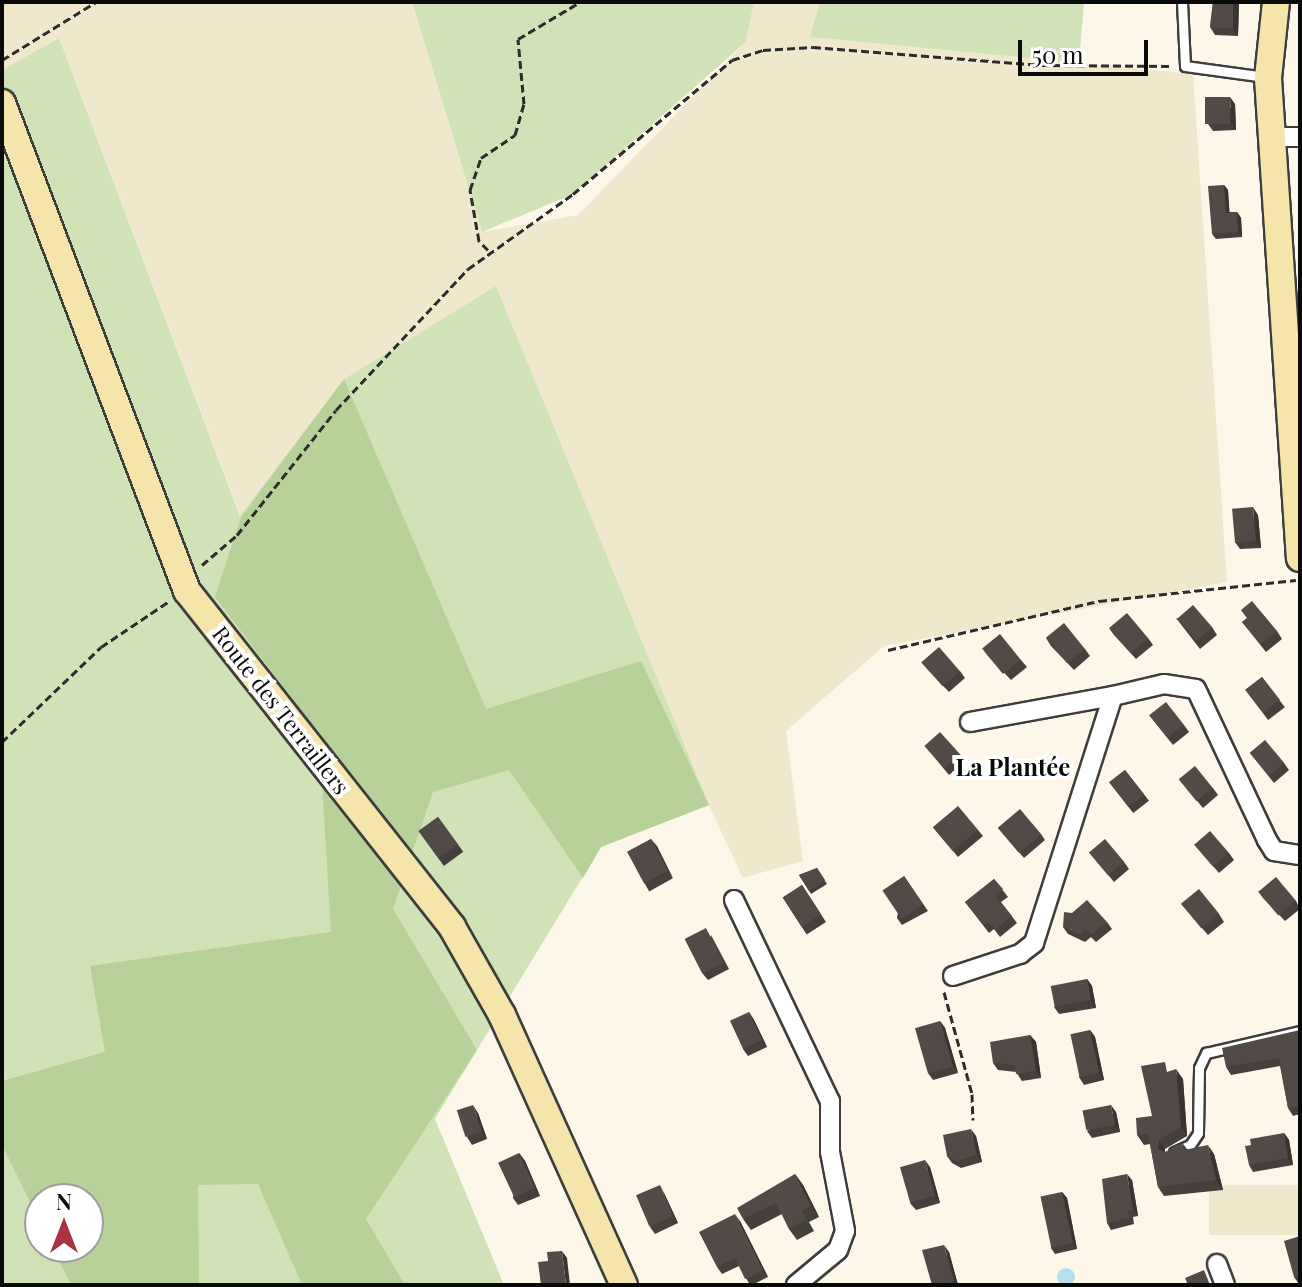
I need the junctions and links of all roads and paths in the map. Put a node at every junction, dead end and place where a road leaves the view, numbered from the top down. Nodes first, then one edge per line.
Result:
1 (96, 2) edge
2 (580, 2) edge
3 (1182, 2) edge
4 (1276, 2) edge
5 (2, 60) edge
6 (1185, 66) junction
7 (1268, 78) junction
8 (2, 103) edge
9 (1271, 137) junction
10 (1300, 137) edge
11 (488, 250) junction
12 (1300, 558) edge
13 (1300, 580) edge
14 (187, 591) junction
15 (888, 650) dead end
16 (1113, 696) junction
17 (970, 722) dead end
18 (2, 742) edge
19 (1300, 855) edge
20 (734, 900) dead end
21 (953, 976) joint
22 (1300, 1031) edge
23 (973, 1120) dead end
24 (1171, 1154) edge
25 (1217, 1264) dead end
26 (624, 1285) edge
27 (796, 1285) edge
28 (1225, 1285) edge

1 - 5 path
2 - 11 path
3 - 6 lane
4 - 7 street
6 - 7 lane
6 - 11 path
7 - 9 street
8 - 14 street, Route des Terraillers
9 - 10 street
9 - 12 street
11 - 14 path
13 - 15 path
14 - 18 path
14 - 26 street, Route des Terraillers
16 - 17 street
16 - 19 street
16 - 21 street
20 - 27 street
21 - 23 path
22 - 24 lane
25 - 28 street

